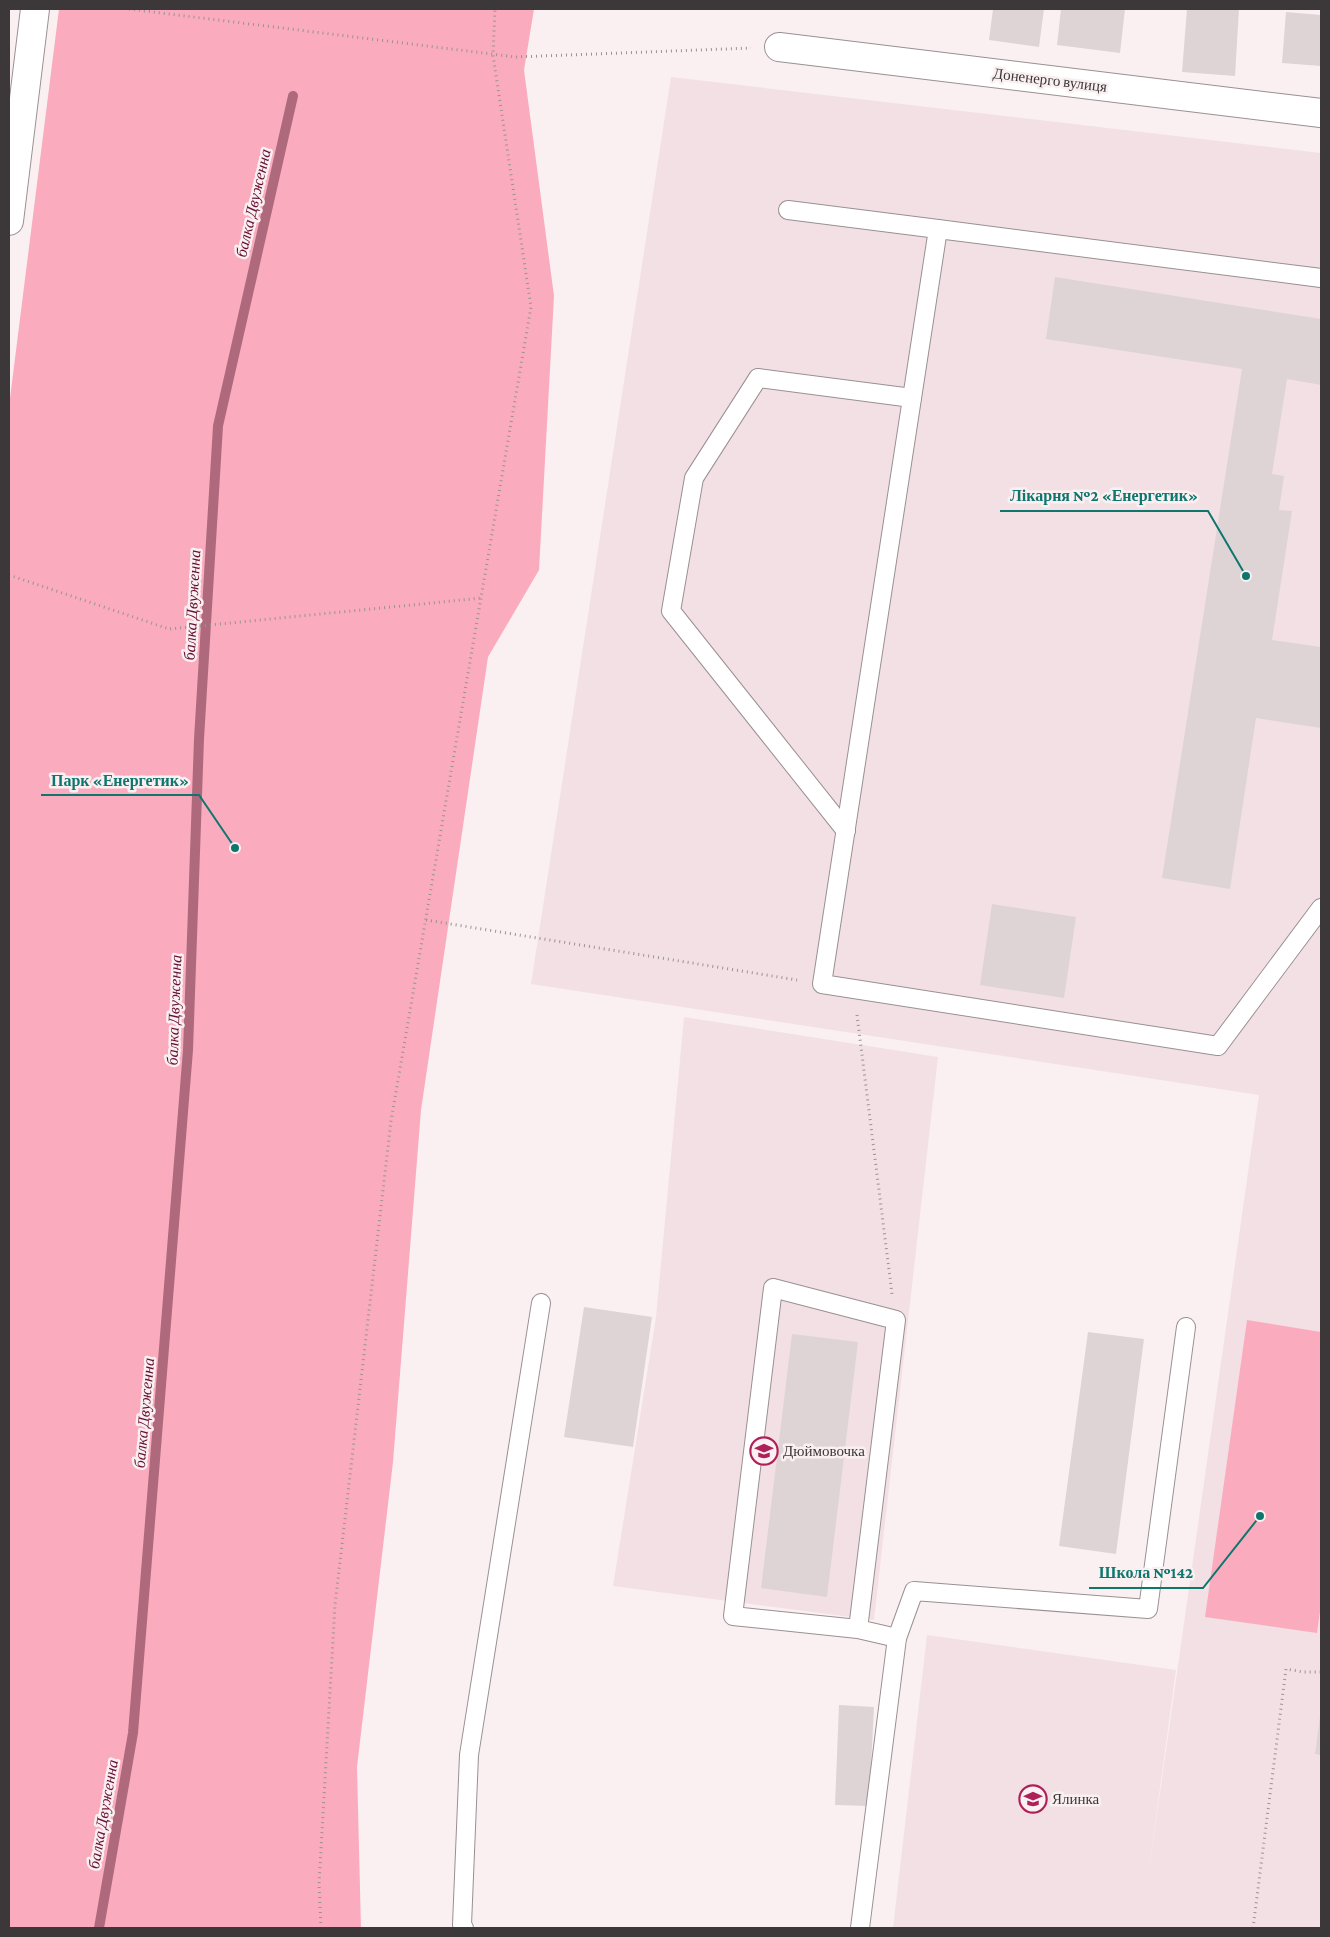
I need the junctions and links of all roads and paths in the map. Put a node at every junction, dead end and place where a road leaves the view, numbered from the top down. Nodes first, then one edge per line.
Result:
1 (35, 9) edge
2 (129, 9) edge
3 (495, 9) edge
4 (779, 47) joint
5 (493, 55) junction
6 (1321, 113) edge
7 (788, 210) dead end
8 (9, 221) edge
9 (938, 229) junction
10 (1321, 278) edge
11 (912, 398) junction
12 (9, 575) edge
13 (482, 598) junction
14 (846, 831) junction
15 (1321, 908) edge
16 (426, 920) junction
17 (822, 984) junction
18 (854, 989) junction
19 (541, 1303) dead end
20 (896, 1320) junction
21 (1186, 1328) dead end
22 (858, 1629) junction
23 (897, 1638) junction
24 (1321, 1672) edge
25 (321, 1928) edge
26 (464, 1928) edge
27 (860, 1928) edge
28 (1253, 1928) edge

1 - 8 street
2 - 5 path
3 - 5 path
4 - 5 path
4 - 6 street, Доненерго вулиця
5 - 13 path
7 - 9 lane
9 - 10 lane
9 - 11 lane
11 - 14 lane
11 - 14 lane
12 - 13 path
13 - 16 path
14 - 17 lane
15 - 18 lane
16 - 17 path
16 - 25 path
17 - 18 lane
18 - 20 path
19 - 26 lane
20 - 22 lane
20 - 22 lane
21 - 23 lane
22 - 23 lane
23 - 27 lane
24 - 28 path

